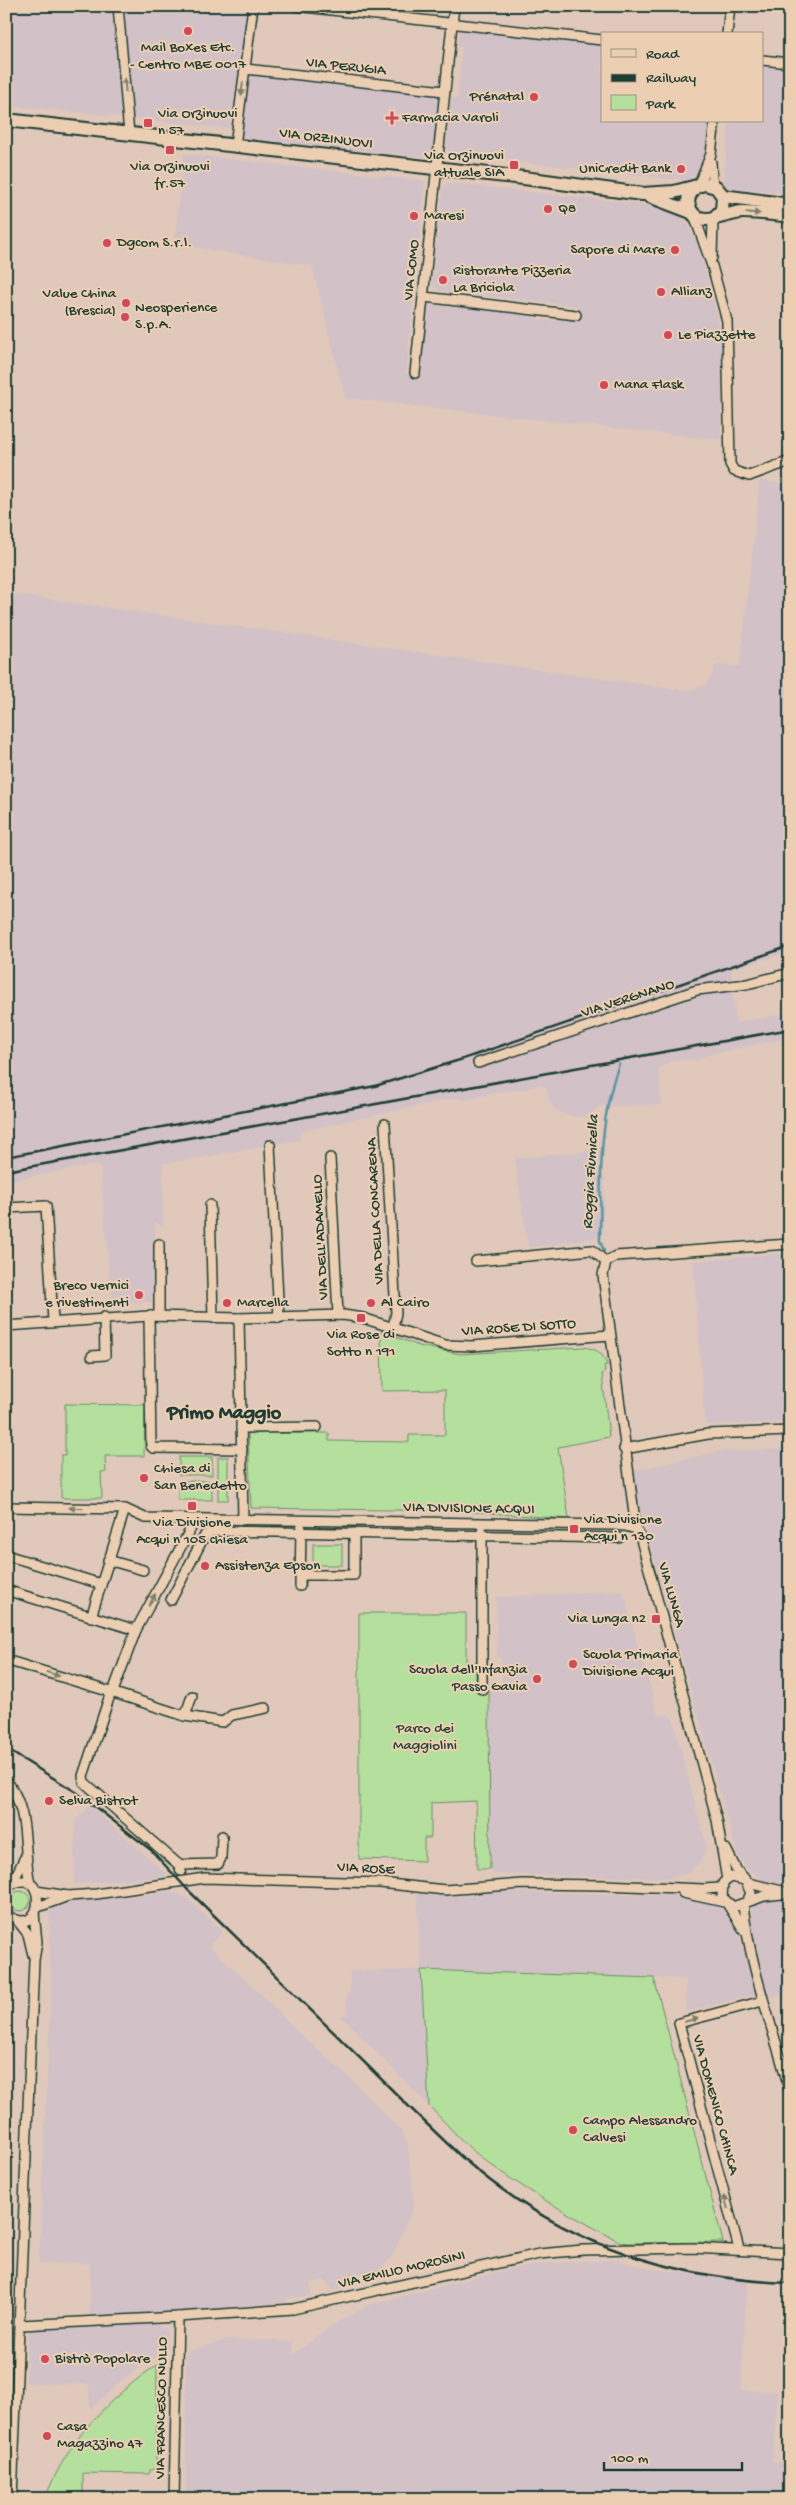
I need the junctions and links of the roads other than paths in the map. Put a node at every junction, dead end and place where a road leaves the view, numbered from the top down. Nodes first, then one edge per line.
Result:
1 (118, 6) edge
2 (253, 6) edge
3 (295, 6) edge
4 (454, 6) edge
5 (730, 6) edge
6 (452, 23) junction
7 (727, 32) edge
8 (601, 40) edge
9 (764, 60) edge
10 (790, 63) edge
11 (245, 69) junction
12 (444, 92) junction
13 (6, 120) edge
14 (715, 122) edge
15 (129, 134) junction
16 (235, 145) junction
17 (711, 154) junction
18 (436, 168) junction
19 (696, 187) junction
20 (719, 192) junction
21 (642, 194) junction
22 (790, 205) edge
23 (692, 213) junction
24 (790, 216) edge
25 (715, 217) junction
26 (712, 266) junction
27 (424, 297) junction
28 (576, 315) dead end
29 (415, 373) dead end
30 (790, 461) edge
31 (790, 973) edge
32 (478, 1063) dead end
33 (384, 1124) dead end
34 (270, 1145) dead end
35 (330, 1158) dead end
36 (210, 1205) dead end
37 (6, 1208) edge
38 (159, 1244) dead end
39 (790, 1244) edge
40 (476, 1261) dead end
41 (606, 1262) junction
42 (338, 1315) junction
43 (154, 1316) junction
44 (104, 1317) junction
45 (213, 1318) junction
46 (239, 1318) junction
47 (279, 1318) junction
48 (53, 1321) junction
49 (6, 1326) edge
50 (393, 1327) junction
51 (610, 1335) junction
52 (92, 1356) dead end
53 (316, 1427) dead end
54 (242, 1428) junction
55 (790, 1431) edge
56 (242, 1449) junction
57 (624, 1449) junction
58 (6, 1507) edge
59 (125, 1509) junction
60 (196, 1519) junction
61 (241, 1520) junction
62 (301, 1521) junction
63 (482, 1523) junction
64 (636, 1530) junction
65 (240, 1532) junction
66 (301, 1532) junction
67 (354, 1533) junction
68 (482, 1535) junction
69 (619, 1538) dead end
70 (6, 1555) edge
71 (108, 1560) junction
72 (169, 1569) junction
73 (144, 1570) dead end
74 (300, 1575) junction
75 (184, 1576) junction
76 (101, 1584) junction
77 (300, 1586) dead end
78 (6, 1590) edge
79 (171, 1600) dead end
80 (91, 1617) junction
81 (136, 1630) junction
82 (6, 1660) edge
83 (482, 1689) dead end
84 (111, 1692) junction
85 (192, 1696) dead end
86 (266, 1708) dead end
87 (185, 1716) junction
88 (6, 1780) edge
89 (720, 1835) junction
90 (222, 1836) dead end
91 (24, 1859) junction
92 (746, 1881) junction
93 (724, 1884) junction
94 (8, 1887) edge
95 (33, 1888) junction
96 (663, 1888) junction
97 (790, 1893) edge
98 (68, 1896) junction
99 (726, 1903) junction
100 (745, 1903) junction
101 (36, 1911) junction
102 (6, 1914) edge
103 (16, 1920) junction
104 (746, 1935) junction
105 (34, 1960) junction
106 (763, 2001) junction
107 (786, 2061) edge
108 (790, 2092) edge
109 (739, 2249) junction
110 (790, 2253) edge
111 (178, 2318) junction
112 (21, 2325) junction
113 (12, 2499) edge
114 (174, 2499) edge

15 -> 1 street
2 - 11 street
3 - 6 street
4 - 6 street, VIA COMO
5 - 7 street
6 - 8 street
6 - 12 street, VIA COMO
9 - 10 street
11 - 12 street, VIA PERUGIA
11 -> 16 street
12 - 18 street, VIA COMO
13 - 15 main road, VIA ORZINUOVI
14 - 17 street
15 - 16 main road, VIA ORZINUOVI
16 - 18 main road, VIA ORZINUOVI
17 - 19 street
17 - 20 street
18 - 21 main road, VIA ORZINUOVI
18 - 27 street, VIA COMO
19 - 20 main road, VIA ORZINUOVI
19 - 21 main road, VIA ORZINUOVI
19 - 23 main road
20 - 22 main road, VIA ORZINUOVI
20 - 25 main road
21 - 23 main road, VIA ORZINUOVI
23 - 25 main road, VIA ORZINUOVI
23 - 26 street
25 -> 24 main road, VIA ORZINUOVI
25 - 26 street
26 - 30 street
27 - 28 street
27 - 29 street, VIA COMO
31 - 32 street, VIA VERGNANO
33 - 50 street, VIA DELLA CONCARENA
34 - 47 street
35 - 42 street, VIA DELL'ADAMELLO
36 - 45 street
37 - 48 street
38 - 43 street
39 - 41 street
40 - 41 street
41 - 51 street, VIA LUNGA
42 - 47 street, VIA ROSE DI SOTTO
42 - 50 street, VIA ROSE DI SOTTO
43 - 44 street, VIA ROSE DI SOTTO
43 - 45 street, VIA ROSE DI SOTTO
43 - 56 street
44 - 48 street, VIA ROSE DI SOTTO
44 - 52 street
45 - 46 street, VIA ROSE DI SOTTO
46 - 47 street, VIA ROSE DI SOTTO
46 - 54 street
48 - 49 street, VIA ROSE DI SOTTO
50 - 51 street, VIA ROSE DI SOTTO
51 - 57 street, VIA LUNGA
53 - 54 street
54 - 56 street
55 - 57 street
56 - 61 street
57 - 64 street, VIA LUNGA
59 -> 58 street, VIA DIVISIONE ACQUI
59 - 60 street, VIA DIVISIONE ACQUI
59 - 71 street
60 - 61 street, VIA DIVISIONE ACQUI
60 - 72 street
61 - 62 street, VIA DIVISIONE ACQUI
61 - 65 street
62 - 63 street, VIA DIVISIONE ACQUI
62 - 66 street
63 - 64 street, VIA DIVISIONE ACQUI
63 - 68 street
64 - 89 street, VIA LUNGA
65 - 66 street, VIA DIVISIONE ACQUI
65 - 75 street, VIA DIVISIONE ACQUI
66 - 67 street, VIA DIVISIONE ACQUI
66 - 74 street
67 - 68 street, VIA DIVISIONE ACQUI
67 - 74 street
68 - 69 street, VIA DIVISIONE ACQUI
68 - 83 street
70 - 76 street
71 - 73 street
71 - 76 street
72 - 75 street
81 -> 72 street
74 - 77 street
75 - 79 street, VIA DIVISIONE ACQUI
76 - 80 street
78 - 80 street
80 - 81 street
81 - 84 street
82 -> 84 street
84 - 87 street
84 - 90 street
85 - 87 street
86 - 87 street
88 - 91 street
89 - 92 street, VIA LUNGA
89 - 93 street, VIA LUNGA
91 - 94 street
91 - 95 street
92 - 93 street
92 - 97 street
92 - 100 street
93 - 96 street, VIA ROSE
93 - 99 street
94 - 95 street, VIA ROSE
95 - 98 street, VIA ROSE
95 - 101 street
96 - 98 street, VIA ROSE
96 - 99 street, VIA ROSE
97 - 100 street
98 - 101 street, VIA ROSE
99 - 100 street
99 - 104 street
100 - 104 street
101 - 103 street, VIA ROSE
101 - 105 street
102 - 103 street
103 - 105 street
104 - 106 street
105 - 112 street
106 - 107 street
109 -> 106 street, VIA DOMENICO CHINCA
107 - 108 street
109 - 110 street, VIA EMILIO MOROSINI
109 - 111 street, VIA EMILIO MOROSINI
111 - 112 street, VIA EMILIO MOROSINI
111 - 114 street, VIA FRANCESCO NULLO
112 - 113 street

